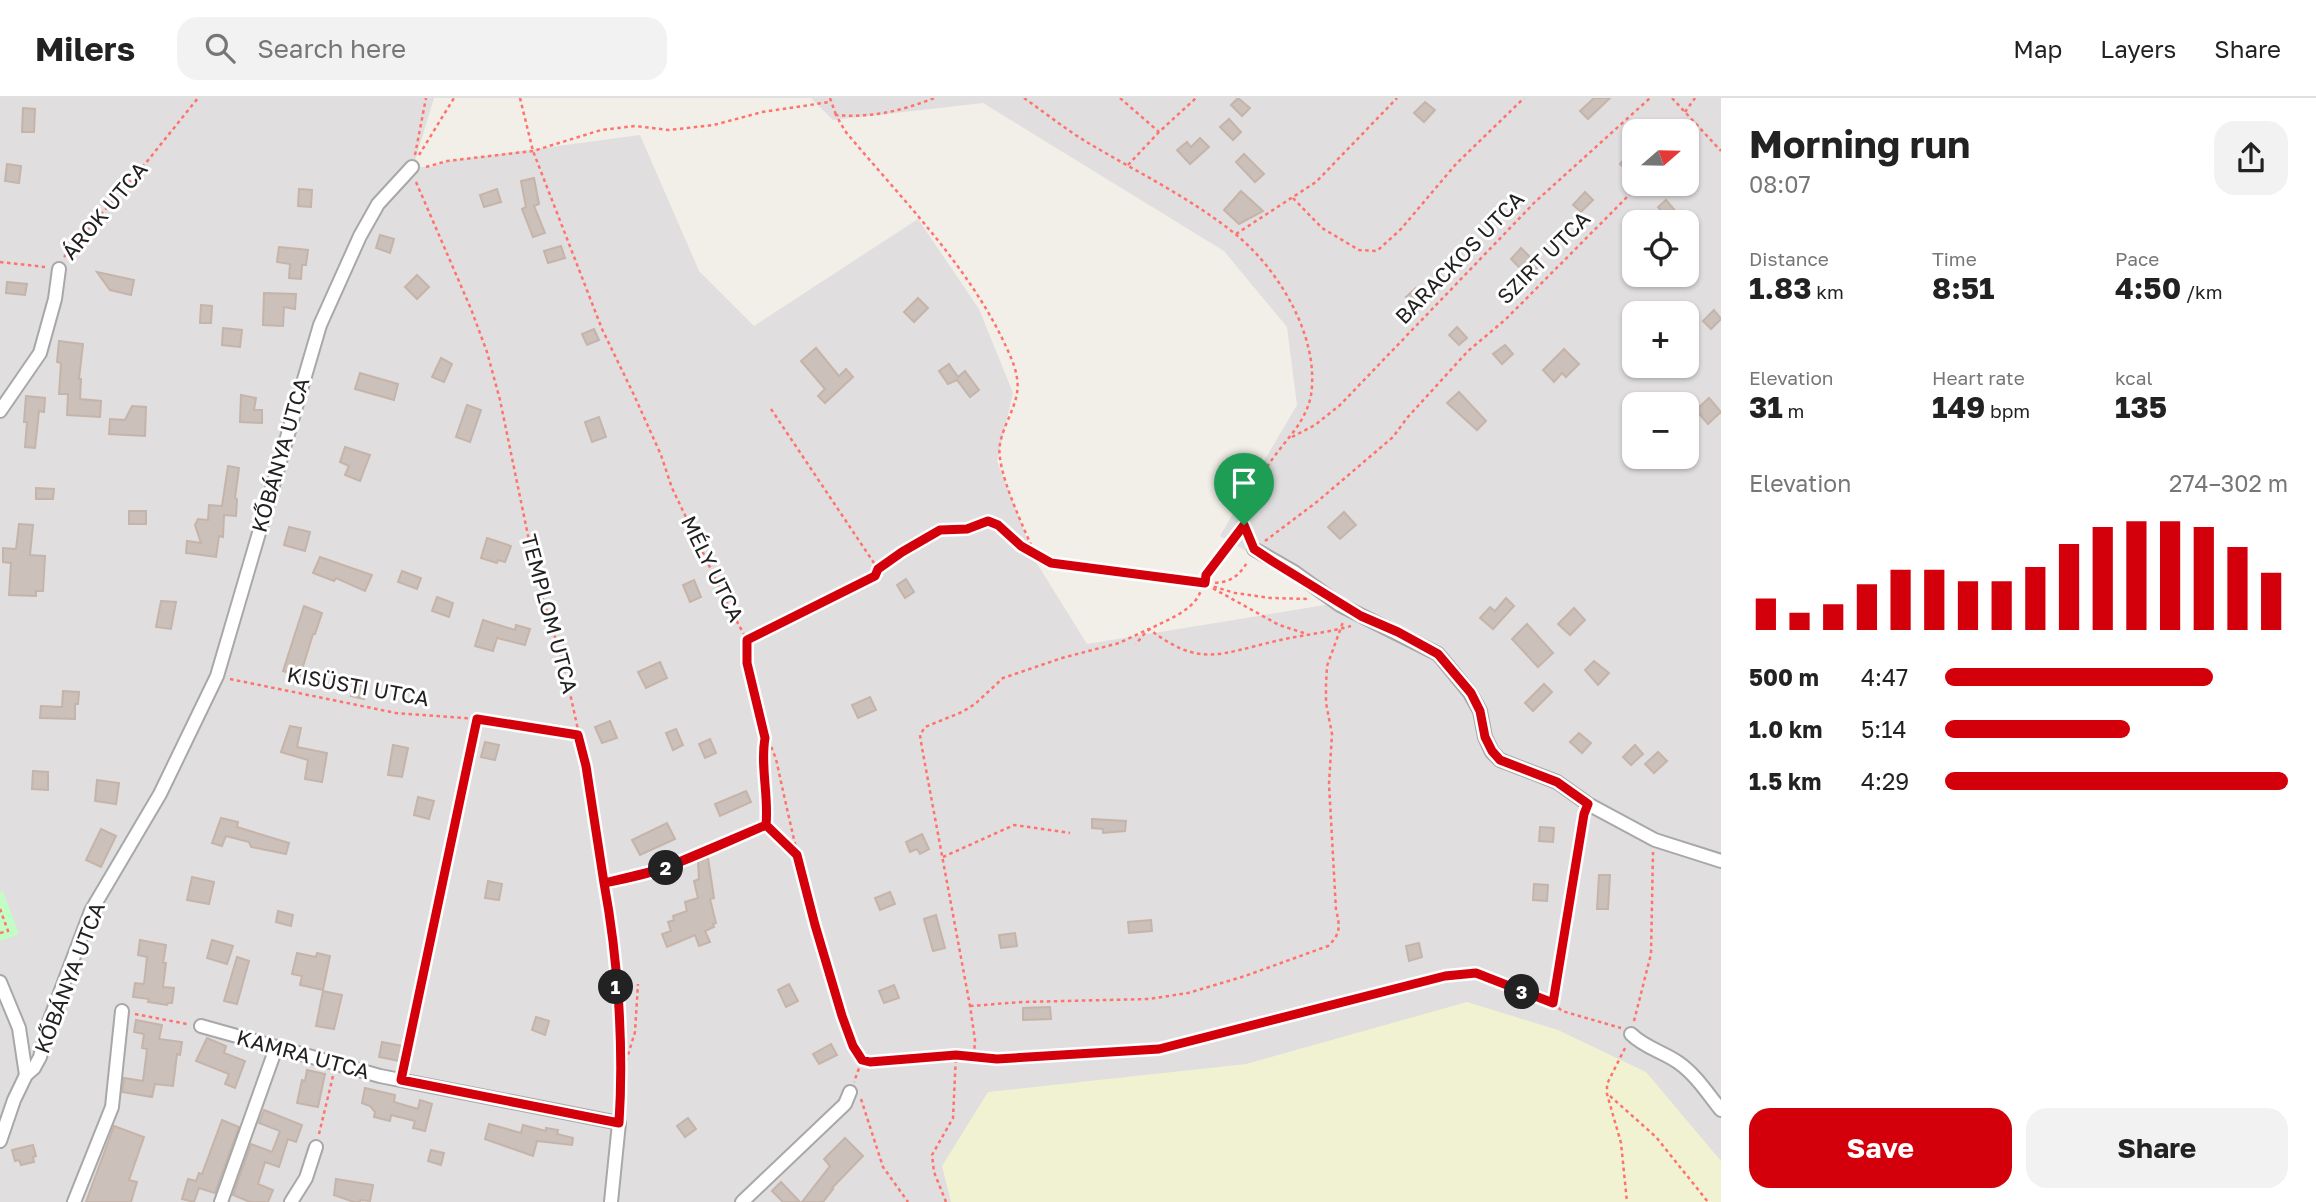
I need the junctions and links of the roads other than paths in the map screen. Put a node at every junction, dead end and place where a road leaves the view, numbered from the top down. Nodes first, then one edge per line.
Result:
1 (412, 167) road end
2 (59, 269) road end
3 (0, 411) edge
4 (1254, 549) road end
5 (1721, 861) edge
6 (0, 982) edge
7 (122, 1011) road end
8 (201, 1026) road end
9 (1631, 1034) road end
10 (276, 1048) junction
11 (26, 1075) junction
12 (850, 1091) road end
13 (1721, 1110) edge
14 (0, 1141) edge
15 (316, 1147) road end
16 (74, 1202) edge
17 (221, 1202) edge
18 (291, 1202) edge
19 (611, 1202) edge
20 (742, 1202) edge

1 - 11 street, KŐBÁNYA UTCA
2 - 3 street, ÁROK UTCA
4 - 5 street
6 - 11 street
7 - 16 street
8 - 10 street, KAMRA UTCA
9 - 13 street
10 - 17 street
10 - 19 street, KAMRA UTCA
11 - 14 street, KŐBÁNYA UTCA
12 - 20 street
15 - 18 street

